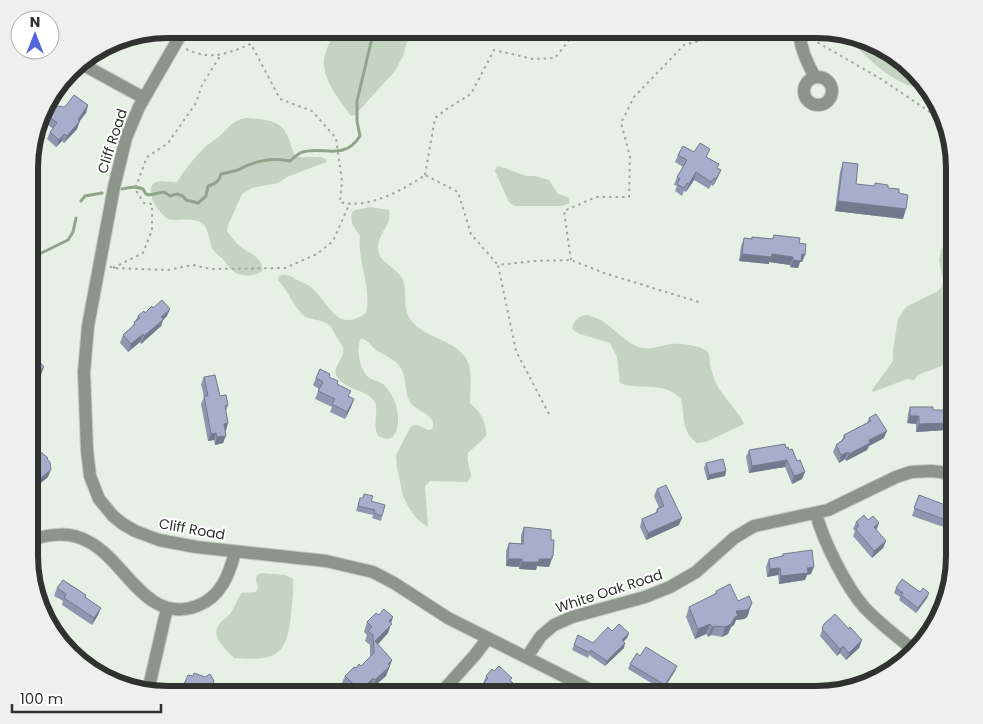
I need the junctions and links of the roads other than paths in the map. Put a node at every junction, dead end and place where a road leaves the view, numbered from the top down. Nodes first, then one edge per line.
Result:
1 (179, 38) edge
2 (800, 38) edge
3 (86, 66) edge
4 (815, 77) dead end
5 (144, 98) junction
6 (945, 474) edge
7 (816, 514) junction
8 (38, 538) edge
9 (235, 552) junction
10 (167, 608) junction
11 (488, 638) junction
12 (909, 646) edge
13 (527, 657) junction
14 (149, 685) edge
15 (446, 686) edge
16 (583, 686) edge

1 - 5 street, Cliff Road
2 - 4 street
3 - 5 street
5 - 9 street, Cliff Road
6 - 7 street, White Oak Road
7 - 12 street
7 - 13 street, White Oak Road
8 - 10 street
9 - 10 street
9 - 11 street, Cliff Road
10 - 14 street
11 - 13 street, Cliff Road
11 - 15 street
13 - 16 street, Cliff Road

